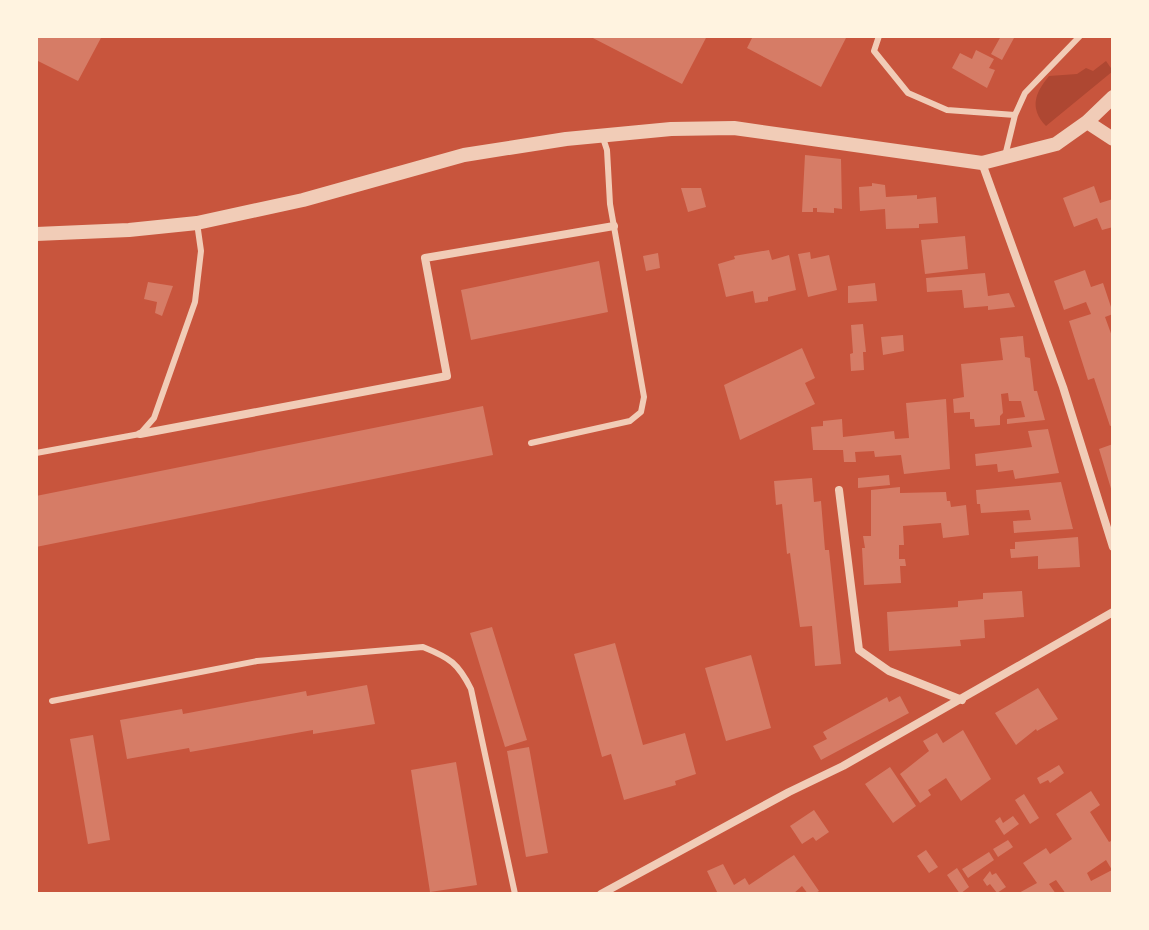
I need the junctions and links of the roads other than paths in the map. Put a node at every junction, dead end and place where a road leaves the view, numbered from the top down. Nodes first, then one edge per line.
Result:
1 (879, 36) edge
2 (1080, 36) edge
3 (1113, 97) edge
4 (1015, 115) junction
5 (1087, 122) junction
6 (602, 135) junction
7 (1113, 139) edge
8 (1004, 159) junction
9 (982, 163) junction
10 (197, 223) junction
11 (614, 226) junction
12 (36, 234) edge
13 (140, 434) junction
14 (531, 443) dead end
15 (36, 453) edge
16 (839, 490) dead end
17 (1113, 547) edge
18 (1113, 612) edge
19 (962, 700) junction
20 (52, 701) dead end
21 (515, 894) edge
22 (601, 894) edge

1 - 4 lane
2 - 4 lane
3 - 5 street
4 - 8 lane
5 - 7 street
5 - 8 street
6 - 9 street
6 - 10 street
6 - 11 lane
8 - 9 street
9 - 17 street
10 - 12 street
10 - 13 lane
11 - 13 street
11 - 14 lane
13 - 15 lane
16 - 19 street
18 - 19 street
19 - 22 street
20 - 21 lane

